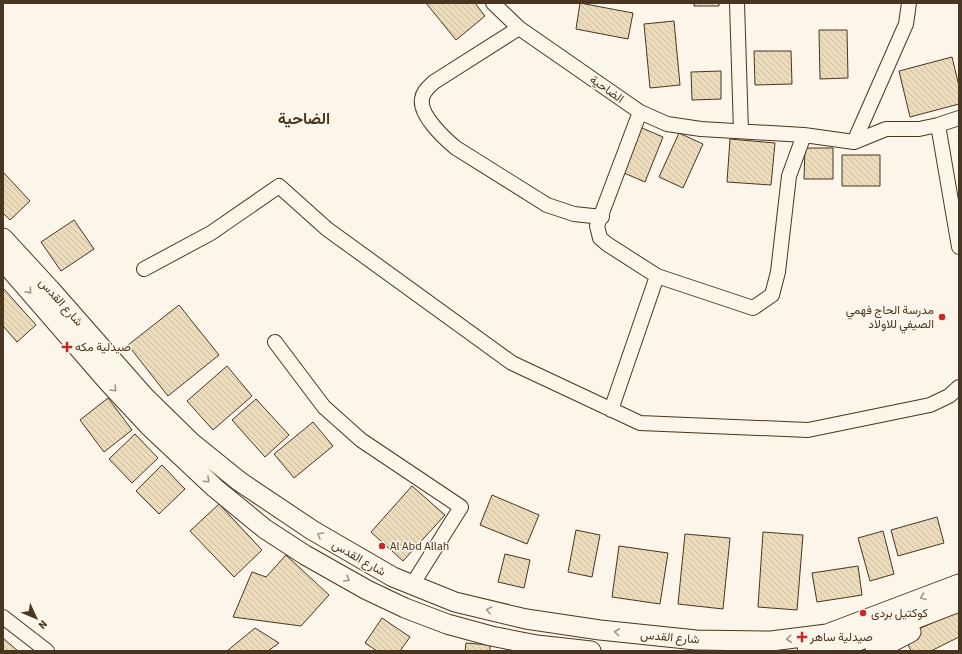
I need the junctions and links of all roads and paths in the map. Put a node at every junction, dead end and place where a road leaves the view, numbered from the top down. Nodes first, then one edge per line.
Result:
1 (493, 3) edge
2 (737, 3) edge
3 (909, 3) edge
4 (519, 28) junction
5 (640, 112) junction
6 (959, 118) edge
7 (938, 125) junction
8 (741, 131) junction
9 (804, 135) junction
10 (854, 142) junction
11 (602, 217) junction
12 (3, 238) edge
13 (959, 247) edge
14 (3, 261) edge
15 (144, 269) dead end
16 (657, 276) junction
17 (275, 342) dead end
18 (959, 387) edge
19 (611, 410) junction
20 (959, 584) edge
21 (412, 585) junction
22 (959, 602) edge
23 (959, 606) edge
24 (3, 616) edge
25 (827, 642) edge
26 (46, 651) edge
27 (591, 651) edge
28 (807, 651) edge
29 (875, 651) edge

1 - 4 street, الضاحية
2 - 8 street
3 - 10 street
4 - 5 street, الضاحية
4 - 11 street
5 - 8 street, الضاحية
5 - 11 street
6 - 7 street
7 - 10 street
7 - 13 street
8 - 9 street, الضاحية
9 - 10 street, الضاحية
9 - 16 street
11 - 16 street
21 -> 12 main road, شارع القدس
14 -> 27 main road, شارع القدس
15 - 19 street
16 - 19 street
17 - 21 street
18 - 19 street
20 -> 25 main road
25 -> 21 main road, شارع القدس
22 - 25 main road, شارع القدس
23 - 29 main road
24 - 26 street
25 - 28 main road

